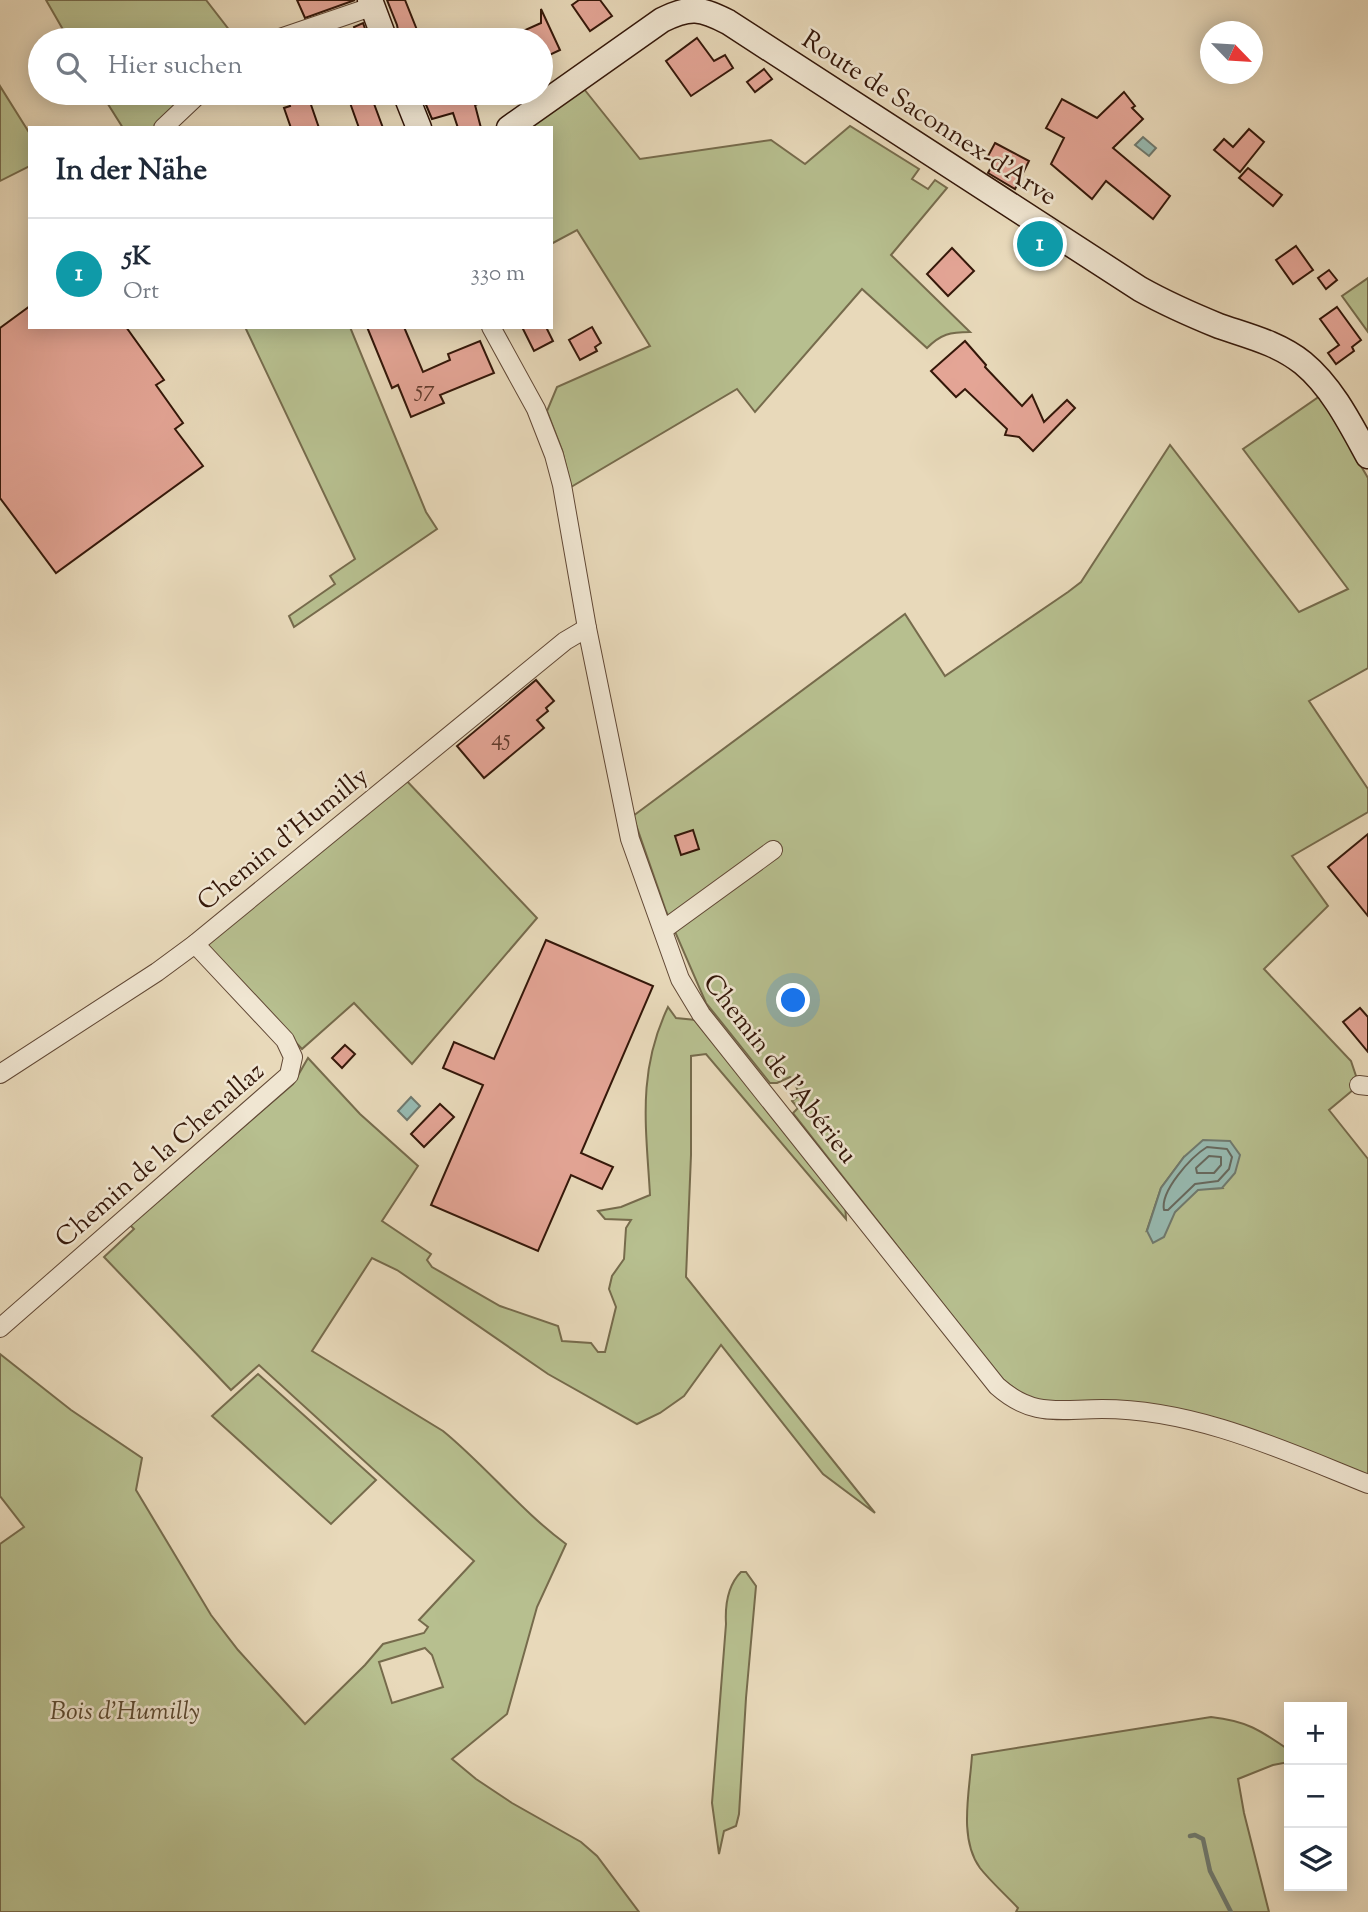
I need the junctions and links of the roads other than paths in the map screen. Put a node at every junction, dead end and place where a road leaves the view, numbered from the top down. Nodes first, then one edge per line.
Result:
1 (371, 3) edge
2 (696, 5) edge
3 (305, 28) edge
4 (380, 28) edge
5 (553, 97) edge
6 (187, 105) edge
7 (410, 105) edge
8 (542, 105) edge
9 (165, 126) edge
10 (418, 126) edge
11 (512, 126) edge
12 (492, 329) edge
13 (1368, 456) edge
14 (587, 628) junction
15 (773, 850) dead end
16 (663, 930) junction
17 (195, 944) junction
18 (0, 1074) edge
19 (0, 1328) edge
20 (1368, 1484) edge

1 - 3 street
1 - 4 street
2 - 5 street, Route de Saconnex-d'Arve
2 - 13 street, Route de Saconnex-d'Arve
6 - 9 street
7 - 10 street
8 - 11 street, Route de Saconnex-d'Arve
12 - 14 street, Chemin de l'Abérieu
14 - 16 street, Chemin de l'Abérieu
14 - 17 street, Chemin d'Humilly
15 - 16 street
16 - 20 street, Chemin de l'Abérieu
17 - 18 street, Chemin d'Humilly
17 - 19 street, Chemin de la Chenallaz

